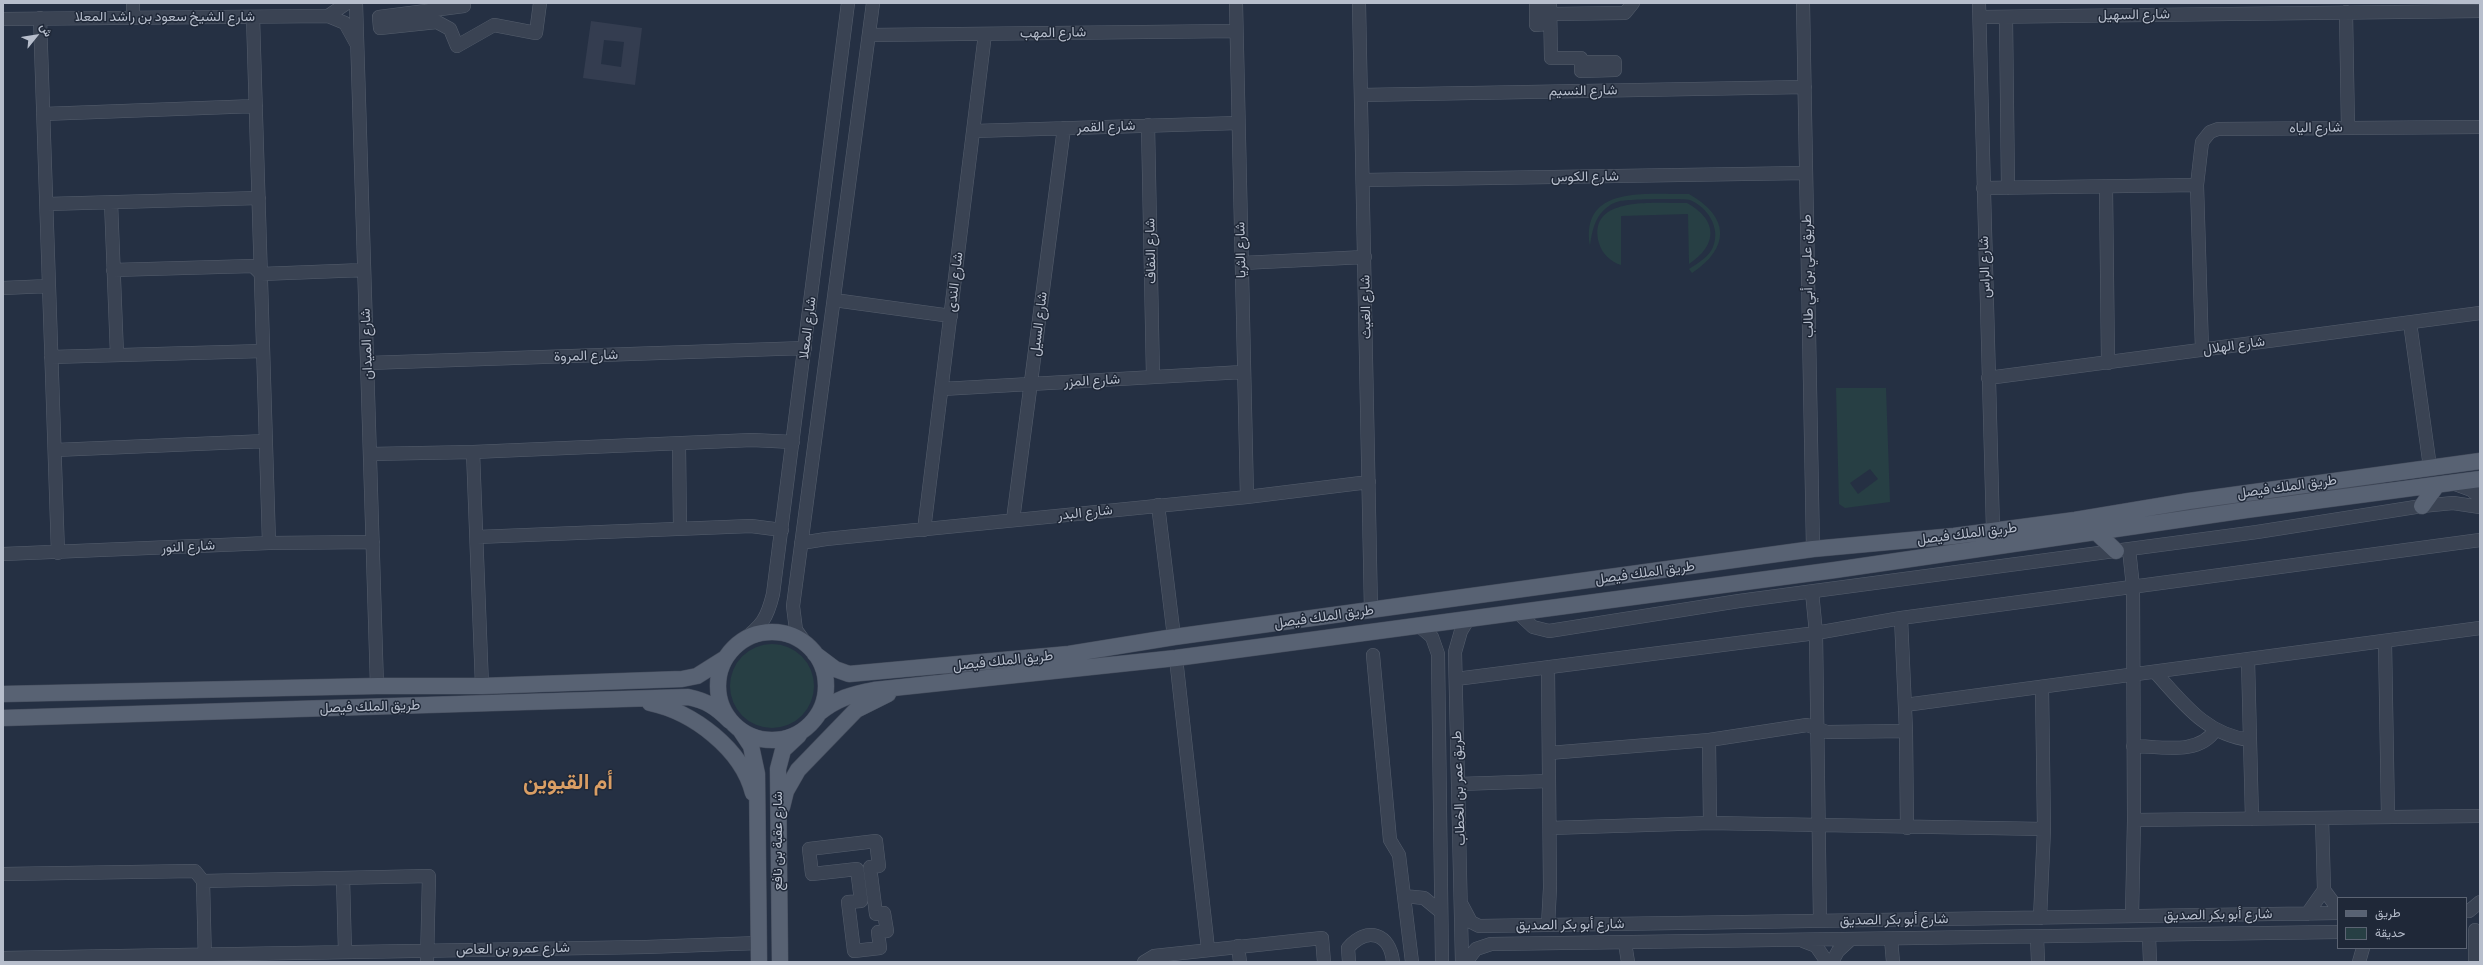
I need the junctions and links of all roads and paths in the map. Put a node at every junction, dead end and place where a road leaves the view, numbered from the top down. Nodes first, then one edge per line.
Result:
1 (133, 3) edge
2 (347, 3) edge
3 (356, 3) edge
4 (464, 3) edge
5 (540, 3) edge
6 (848, 3) edge
7 (873, 3) edge
8 (1236, 3) edge
9 (1360, 3) edge
10 (1633, 3) edge
11 (1803, 3) edge
12 (1979, 3) edge
13 (2430, 7) edge
14 (1550, 8) edge
15 (1583, 8) edge
16 (2247, 8) edge
17 (2480, 11) edge
18 (2346, 12) junction
19 (328, 16) junction
20 (133, 17) junction
21 (253, 17) junction
22 (1980, 17) junction
23 (2006, 17) junction
24 (40, 18) junction
25 (3, 19) edge
26 (1236, 31) junction
27 (985, 34) junction
28 (869, 35) junction
29 (358, 47) junction
30 (1581, 62) dead end
31 (1805, 87) junction
32 (1361, 95) junction
33 (256, 106) junction
34 (43, 114) junction
35 (1238, 123) junction
36 (1148, 125) junction
37 (2480, 127) edge
38 (1064, 128) junction
39 (2348, 128) junction
40 (974, 130) junction
41 (1806, 173) junction
42 (1363, 180) junction
43 (2197, 185) junction
44 (2106, 187) junction
45 (1983, 188) junction
46 (2008, 188) junction
47 (259, 198) junction
48 (111, 202) junction
49 (47, 204) junction
50 (1365, 257) junction
51 (1242, 263) junction
52 (113, 270) junction
53 (364, 270) junction
54 (261, 274) junction
55 (49, 286) junction
56 (3, 288) edge
57 (834, 300) junction
58 (2480, 313) edge
59 (951, 316) junction
60 (2410, 323) junction
61 (805, 348) junction
62 (2202, 350) junction
63 (263, 351) junction
64 (117, 355) junction
65 (51, 357) junction
66 (2108, 363) junction
67 (368, 364) junction
68 (1243, 372) junction
69 (1153, 377) junction
70 (1988, 378) junction
71 (1031, 384) junction
72 (942, 389) junction
73 (266, 441) junction
74 (794, 442) junction
75 (679, 444) junction
76 (55, 450) junction
77 (473, 452) junction
78 (370, 454) junction
79 (2480, 461) edge
80 (2430, 467) junction
81 (2480, 479) edge
82 (1369, 482) junction
83 (2444, 484) junction
84 (1247, 496) junction
85 (2480, 497) edge
86 (1158, 505) junction
87 (2422, 506) junction
88 (2480, 507) edge
89 (1013, 520) junction
90 (680, 529) junction
91 (782, 530) junction
92 (924, 530) junction
93 (1993, 530) junction
94 (2097, 533) junction
95 (476, 537) junction
96 (2480, 540) edge
97 (373, 542) junction
98 (269, 543) junction
99 (801, 543) junction
100 (1813, 549) junction
101 (2123, 550) junction
102 (58, 552) junction
103 (3, 554) edge
104 (1835, 570) junction
105 (2133, 587) junction
106 (1812, 592) junction
107 (1371, 611) junction
108 (1517, 612) junction
109 (1469, 618) junction
110 (1901, 618) junction
111 (1418, 625) junction
112 (2480, 628) edge
113 (1816, 633) junction
114 (1174, 637) junction
115 (742, 641) junction
116 (2385, 642) junction
117 (811, 650) junction
118 (1373, 655) dead end
119 (1176, 658) junction
120 (724, 659) junction
121 (2248, 660) junction
122 (1548, 667) junction
123 (2155, 672) junction
124 (2132, 675) junction
125 (1456, 679) junction
126 (377, 686) junction
127 (482, 686) junction
128 (2042, 687) junction
129 (903, 688) junction
130 (3, 694) edge
131 (635, 700) junction
132 (1905, 705) junction
133 (819, 713) junction
134 (3, 718) edge
135 (735, 725) junction
136 (1817, 727) junction
137 (805, 730) junction
138 (2215, 730) junction
139 (1906, 731) junction
140 (1709, 740) junction
141 (2250, 740) junction
142 (2133, 746) junction
143 (1549, 753) junction
144 (1439, 754) junction
145 (1458, 754) junction
146 (1549, 781) junction
147 (1459, 784) junction
148 (757, 811) junction
149 (2480, 816) edge
150 (2388, 817) junction
151 (2322, 818) junction
152 (2252, 819) junction
153 (2134, 820) junction
154 (1710, 823) junction
155 (1818, 826) junction
156 (1550, 828) junction
157 (1907, 828) junction
158 (2044, 829) junction
159 (778, 839) junction
160 (809, 849) joint
161 (3, 874) edge
162 (343, 878) junction
163 (203, 881) junction
164 (1440, 883) junction
165 (2324, 890) junction
166 (1404, 896) junction
167 (1418, 896) junction
168 (2480, 902) edge
169 (1462, 905) junction
170 (2337, 909) edge
171 (2472, 911) edge
172 (1441, 912) junction
173 (2337, 913) edge
174 (2307, 914) junction
175 (2132, 916) junction
176 (2040, 918) junction
177 (1965, 919) junction
178 (1820, 921) junction
179 (1750, 922) junction
180 (1548, 925) junction
181 (2474, 930) edge
182 (2337, 932) edge
183 (2149, 936) junction
184 (2037, 937) junction
185 (779, 939) junction
186 (1886, 939) junction
187 (1801, 940) junction
188 (1850, 940) junction
189 (759, 942) junction
190 (1672, 942) junction
191 (1625, 943) junction
192 (1238, 946) junction
193 (1348, 948) junction
194 (1208, 949) junction
195 (345, 952) junction
196 (427, 956) edge
197 (519, 956) edge
198 (3, 958) edge
199 (205, 958) edge
200 (2478, 961) edge
201 (759, 962) edge
202 (780, 962) edge
203 (1144, 962) edge
204 (1240, 962) edge
205 (1324, 962) edge
206 (1339, 962) edge
207 (1349, 962) edge
208 (1393, 962) edge
209 (1412, 962) edge
210 (1442, 962) edge
211 (1462, 962) edge
212 (1466, 962) edge
213 (1628, 962) edge
214 (1826, 962) edge
215 (1832, 962) edge
216 (1887, 962) edge
217 (1893, 962) edge
218 (2038, 962) edge
219 (2150, 962) edge

1 - 20 street
2 - 19 street
3 - 29 street, شارع الميدان
4 - 5 street
6 - 61 street, شارع المعلا
7 - 28 street, شارع المعلا
8 - 26 street, شارع الثريا
9 - 32 street, شارع الغيث
10 - 15 street
11 - 31 street, طريق علي بن أبي طالب
12 - 22 street, شارع الراس
13 - 17 street, شارع السهيل
13 - 18 street, شارع السهيل
14 - 15 street
14 - 30 street
16 - 18 street, شارع السهيل
16 - 23 street, شارع السهيل
18 - 39 street
19 - 21 street, شارع الشيخ سعود بن راشد المعلا
19 - 29 street, شارع الشيخ سعود بن راشد المعلا
20 - 21 street, شارع الشيخ سعود بن راشد المعلا
20 - 24 street, شارع الشيخ سعود بن راشد المعلا
21 - 33 street
22 - 23 street, شارع السهيل
22 - 45 street, شارع الراس
23 - 46 street
24 - 25 street, شارع الشيخ سعود بن راشد المعلا
24 - 34 street
26 - 27 street, شارع المهب
26 - 35 street, شارع الثريا
27 - 28 street, شارع المهب
27 - 40 street, شارع الندى
28 - 57 street, شارع المعلا
29 - 53 street, شارع الميدان
31 - 32 street, شارع النسيم
31 - 41 street, طريق علي بن أبي طالب
32 - 42 street, شارع الغيث
33 - 34 street
33 - 47 street
34 - 49 street
35 - 36 street, شارع القمر
35 - 51 street, شارع الثريا
36 - 38 street, شارع القمر
36 - 69 street, شارع النفاف
37 - 39 street, شارع الياه
38 - 40 street, شارع القمر
38 - 71 street, شارع السيل
39 - 43 street, شارع الياه
40 - 59 street, شارع الندى
41 - 42 street, شارع الكوس
41 - 100 street, طريق علي بن أبي طالب
42 - 50 street, شارع الغيث
43 - 44 street
43 - 62 street, شارع الياه
44 - 46 street
44 - 66 street
45 - 46 street
45 - 70 street, شارع الراس
47 - 48 street
47 - 54 street
48 - 49 street
48 - 52 street
49 - 55 street
50 - 51 street
50 - 82 street, شارع الغيث
51 - 68 street, شارع الثريا
52 - 54 street
52 - 64 street
53 - 54 street
53 - 67 street, شارع الميدان
54 - 63 street
55 - 56 street
55 - 65 street
57 - 59 street
57 - 99 street, شارع المعلا
58 - 60 street, شارع الهلال
59 - 72 street, شارع الندى
60 - 62 street, شارع الهلال
60 - 80 street
61 - 67 street, شارع المروة
61 - 74 street, شارع المعلا
62 - 66 street, شارع الهلال
63 - 64 street
63 - 73 street
64 - 65 street
65 - 76 street
66 - 70 street, شارع الهلال
67 - 78 street, شارع الميدان
68 - 69 street, شارع المزر
68 - 84 street, شارع الثريا
69 - 71 street, شارع المزر
70 - 93 street, شارع الراس
71 - 72 street, شارع المزر
71 - 89 street, شارع السيل
72 - 92 street, شارع الندى
73 - 76 street
73 - 98 street
74 - 75 street
74 - 91 street, شارع المعلا
75 - 77 street
75 - 90 street
76 - 102 street
77 - 78 street
77 - 95 street
78 - 97 street, شارع الميدان
79 - 80 main road, طريق الملك فيصل
80 - 93 main road, طريق الملك فيصل
81 - 83 main road, طريق الملك فيصل
82 - 84 street, شارع البدر
82 - 107 street, شارع الغيث
83 - 85 street
83 - 87 main road
83 - 94 main road, طريق الملك فيصل
84 - 86 street, شارع البدر
86 - 89 street, شارع البدر
86 - 114 street
87 - 88 street
87 - 101 street
89 - 92 street, شارع البدر
90 - 91 street
90 - 95 street
91 - 115 street, شارع المعلا
92 - 99 street, شارع البدر
93 - 100 main road, طريق الملك فيصل
93 - 104 main road
94 - 101 main road
94 - 104 main road, طريق الملك فيصل
95 - 127 street
96 - 105 street
97 - 98 street, شارع النور
97 - 126 street, شارع الميدان
98 - 102 street, شارع النور
99 - 117 street, شارع المعلا
100 - 107 main road, طريق الملك فيصل
101 - 105 street
101 - 106 street
102 - 103 street, شارع النور
104 - 108 main road, طريق الملك فيصل
105 - 110 street
105 - 124 street
106 - 108 street
106 - 113 street
107 - 114 main road, طريق الملك فيصل
108 - 109 main road, طريق الملك فيصل
109 - 111 main road, طريق الملك فيصل
109 - 125 street, طريق عمر بن الخطاب
110 - 113 street
110 - 132 street
111 - 119 main road, طريق الملك فيصل
111 - 144 street, طريق عمر بن الخطاب
112 - 116 street
113 - 122 street
113 - 136 street
114 - 117 main road, طريق الملك فيصل
115 - 117 main road
115 - 120 main road
116 - 121 street
116 - 150 street
117 - 133 main road
118 - 166 street
119 - 129 main road, طريق الملك فيصل
119 - 194 street
120 - 127 main road, طريق الملك فيصل
120 - 135 main road
121 - 123 street
121 - 141 street
122 - 125 street
122 - 143 street
123 - 124 street
123 - 138 street
124 - 128 street
124 - 142 street
125 - 145 street, طريق عمر بن الخطاب
126 - 127 main road, طريق الملك فيصل
126 - 130 main road, طريق الملك فيصل
128 - 132 street
128 - 158 street
129 - 133 main road, طريق الملك فيصل
129 - 159 main road
131 - 134 main road, طريق الملك فيصل
131 - 135 main road, طريق الملك فيصل
131 - 148 main road
132 - 139 street
133 - 137 main road
135 - 137 main road
135 - 148 main road, شارع عقبة بن نافع
136 - 139 street
136 - 140 street
136 - 155 street
137 - 159 main road, شارع عقبة بن نافع
138 - 141 street
138 - 142 street
139 - 157 street
140 - 143 street
140 - 154 street
141 - 152 street
142 - 153 street
143 - 146 street
144 - 145 street
144 - 164 street, طريق عمر بن الخطاب
145 - 147 street, طريق عمر بن الخطاب
146 - 147 street
146 - 156 street
147 - 169 street, طريق عمر بن الخطاب
148 - 189 main road, شارع عقبة بن نافع
149 - 150 street
150 - 151 street
151 - 152 street
151 - 165 street
152 - 153 street
153 - 175 street
154 - 155 street
154 - 156 street
155 - 157 street
155 - 178 street
156 - 180 street
157 - 158 street
158 - 176 street
159 - 185 main road, شارع عقبة بن نافع
160 - 160 street
161 - 163 street
162 - 163 street
162 - 195 street
162 - 196 street
163 - 199 street
164 - 167 street
164 - 172 street, طريق عمر بن الخطاب
165 - 170 street
165 - 174 street
166 - 167 street
166 - 209 street
167 - 172 street
168 - 171 street
169 - 180 street, شارع أبو بكر الصديق
169 - 211 street, طريق عمر بن الخطاب
172 - 210 street, طريق عمر بن الخطاب
173 - 174 street, شارع أبو بكر الصديق
174 - 175 street, شارع أبو بكر الصديق
175 - 176 street, شارع أبو بكر الصديق
176 - 177 street, شارع أبو بكر الصديق
177 - 178 street, شارع أبو بكر الصديق
177 - 186 street
178 - 179 street, شارع أبو بكر الصديق
179 - 180 street, شارع أبو بكر الصديق
179 - 190 street
181 - 200 street
182 - 183 street, شارع أبو بكر الصديق
183 - 184 street, شارع أبو بكر الصديق
183 - 219 street
184 - 186 street, شارع أبو بكر الصديق
184 - 218 street
185 - 189 main road
185 - 202 main road, شارع عقبة بن نافع
186 - 188 street, شارع أبو بكر الصديق
186 - 216 street
186 - 217 street
187 - 188 street, شارع أبو بكر الصديق
187 - 190 street, شارع أبو بكر الصديق
187 - 214 street
188 - 215 street
189 - 197 street, شارع عمرو بن العاص
189 - 201 main road, شارع عقبة بن نافع
190 - 191 street, شارع أبو بكر الصديق
191 - 212 street, شارع أبو بكر الصديق
191 - 213 street
192 - 194 street
192 - 204 street
192 - 205 street
193 - 206 street
193 - 207 street
193 - 208 street
194 - 203 street
195 - 196 street, شارع عمرو بن العاص
195 - 199 street, شارع عمرو بن العاص
196 - 197 street, شارع عمرو بن العاص
198 - 199 street, شارع عمرو بن العاص

